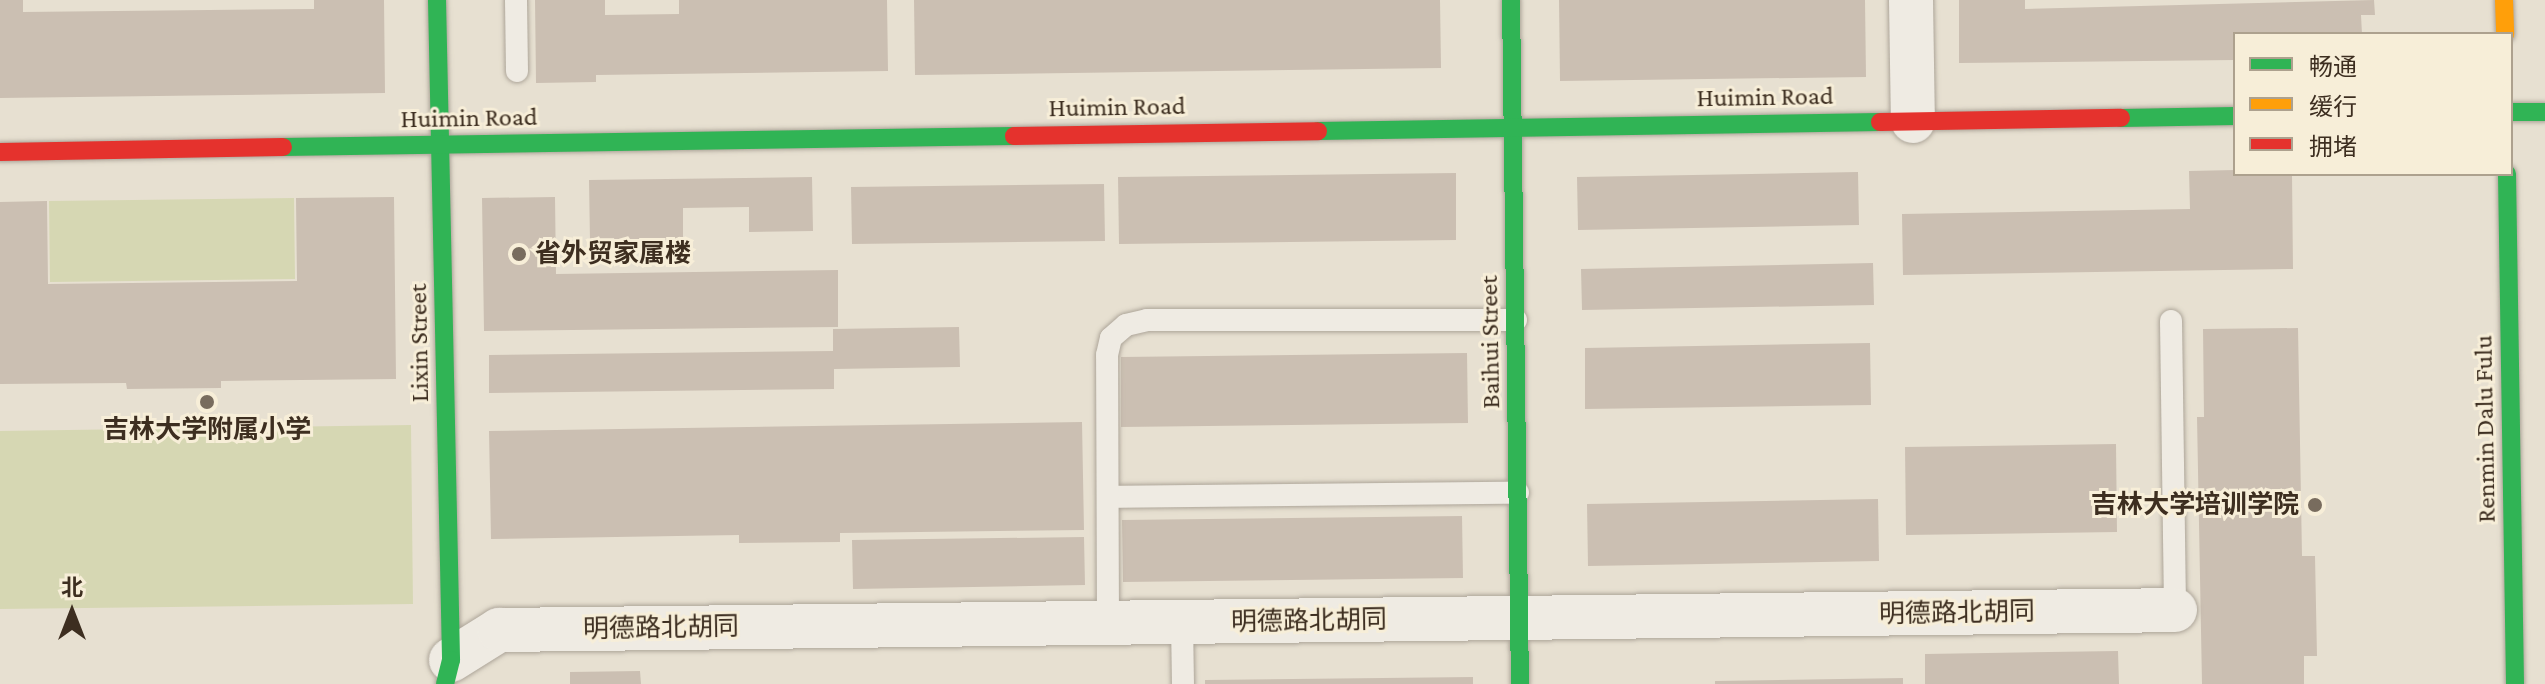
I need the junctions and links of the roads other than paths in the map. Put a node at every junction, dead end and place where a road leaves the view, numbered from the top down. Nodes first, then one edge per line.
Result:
1 (437, 0) edge
2 (516, 0) edge
3 (1511, 0) edge
4 (1911, 0) edge
5 (2504, 0) edge
6 (2505, 32) edge
7 (517, 71) dead end
8 (2513, 112) edge
9 (2545, 112) edge
10 (2233, 116) edge
11 (1913, 121) junction
12 (1513, 127) junction
13 (440, 144) junction
14 (0, 152) edge
15 (2507, 176) edge
16 (1516, 320) junction
17 (2171, 321) dead end
18 (1518, 493) junction
19 (1108, 497) junction
20 (2175, 610) joint
21 (1519, 618) junction
22 (1182, 622) junction
23 (1108, 623) junction
24 (455, 676) edge
25 (1183, 684) edge
26 (1520, 684) edge
27 (2515, 684) edge

1 - 13 street, Lixin Street
2 - 7 lane
3 - 12 street, Baihui Street
4 - 11 street
5 - 6 street
8 - 9 street
10 - 11 street, Huimin Road
11 - 12 street, Huimin Road
12 - 13 street, Huimin Road
12 - 16 street, Baihui Street
13 - 14 street, Huimin Road
13 - 24 street, Lixin Street
15 - 27 street, Renmin Dalu Fulu
16 - 18 street, Baihui Street
16 - 19 lane
17 - 20 lane
18 - 19 lane
18 - 21 street, Baihui Street
19 - 23 lane
20 - 21 street, 明德路北胡同
21 - 22 street, 明德路北胡同
21 - 26 street, Baihui Street
22 - 23 street, 明德路北胡同
22 - 25 lane
23 - 24 street, 明德路北胡同

